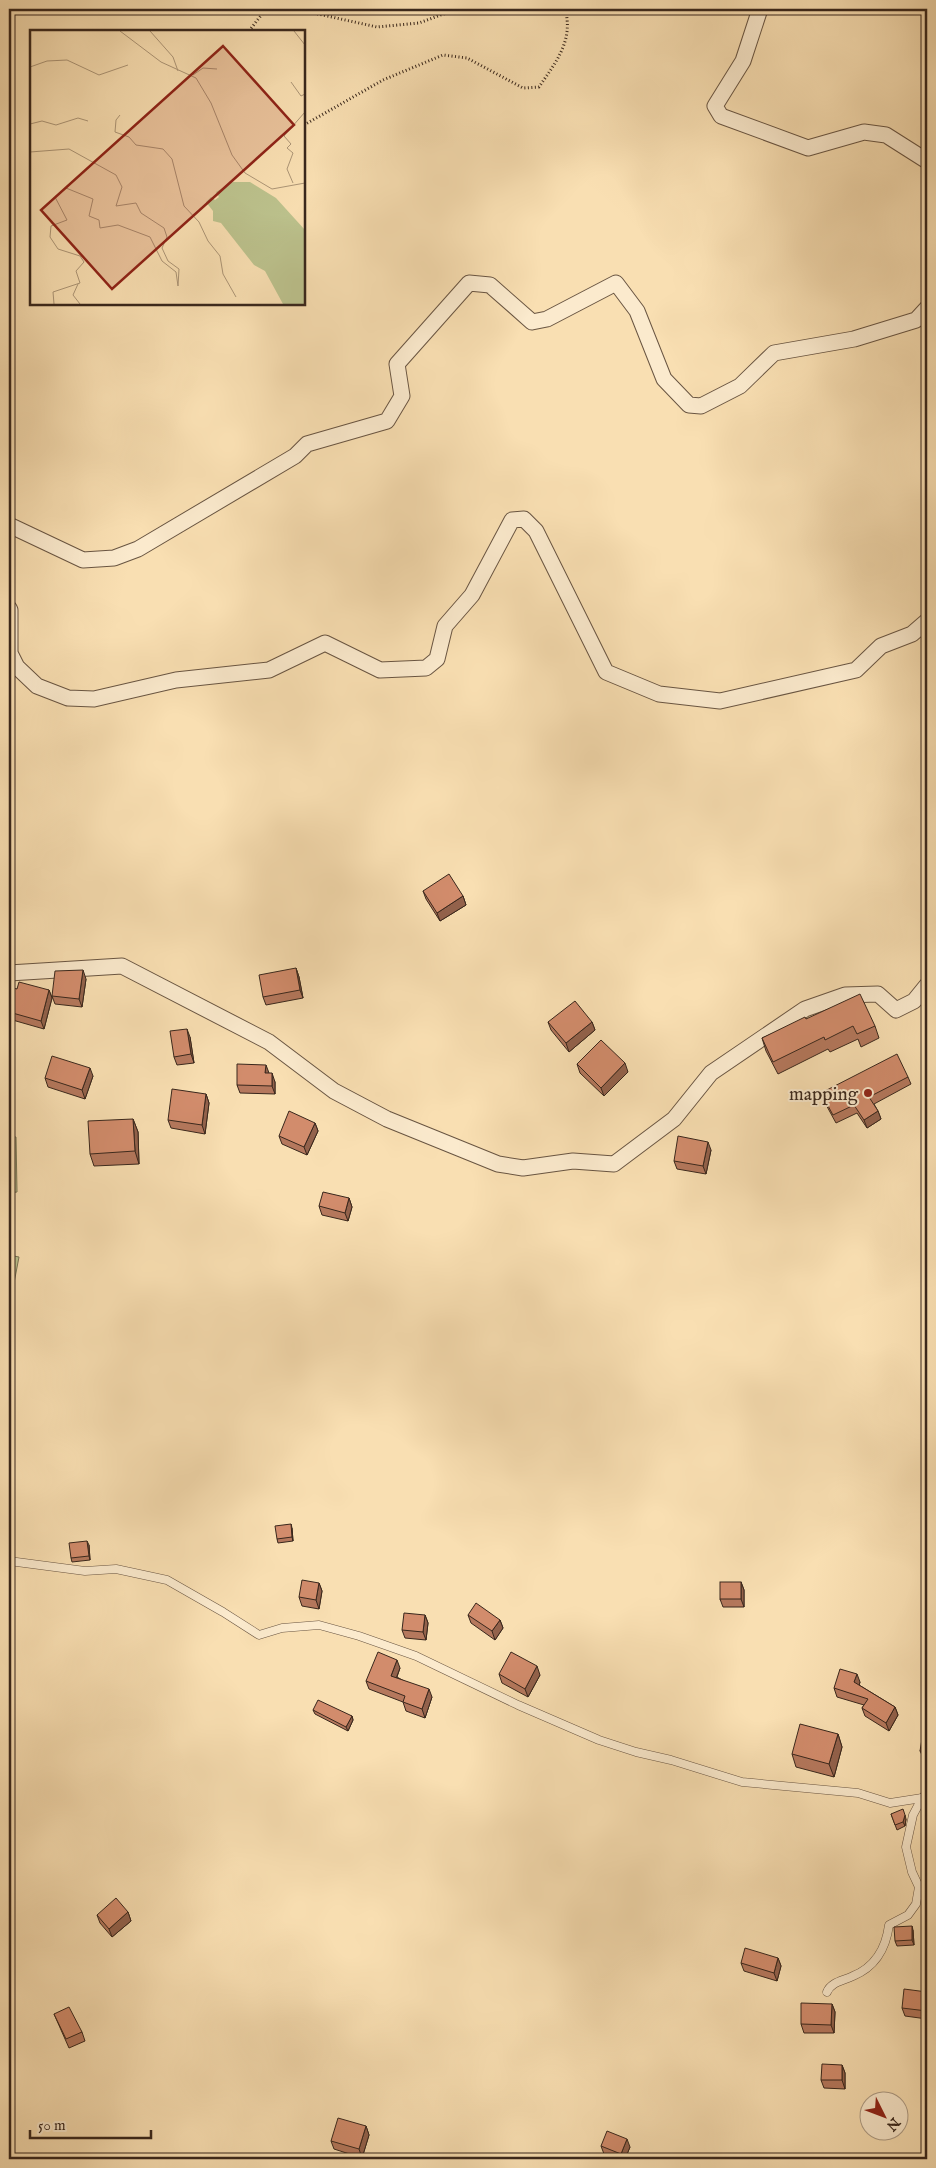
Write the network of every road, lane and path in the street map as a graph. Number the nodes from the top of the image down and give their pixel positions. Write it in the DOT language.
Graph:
graph roads {
  1 [pos="266,9"];
  2 [pos="312,9"];
  3 [pos="458,9"];
  4 [pos="564,9"];
  5 [pos="760,9"];
  6 [pos="249,30"];
  7 [pos="305,124"];
  8 [pos="927,161"];
  9 [pos="927,308"];
  10 [pos="9,525"];
  11 [pos="9,608"];
  12 [pos="927,621"];
  13 [pos="9,973"];
  14 [pos="927,985"];
  15 [pos="9,1561"];
  16 [pos="924,1796"];
  17 [pos="827,1992"];
  1 -- 6 [label="path"];
  2 -- 3 [label="path"];
  4 -- 7 [label="path"];
  5 -- 8 [label="street"];
  9 -- 10 [label="street"];
  11 -- 12 [label="street"];
  13 -- 14 [label="street"];
  15 -- 16 [label="lane"];
  16 -- 17 [label="lane"];
}
